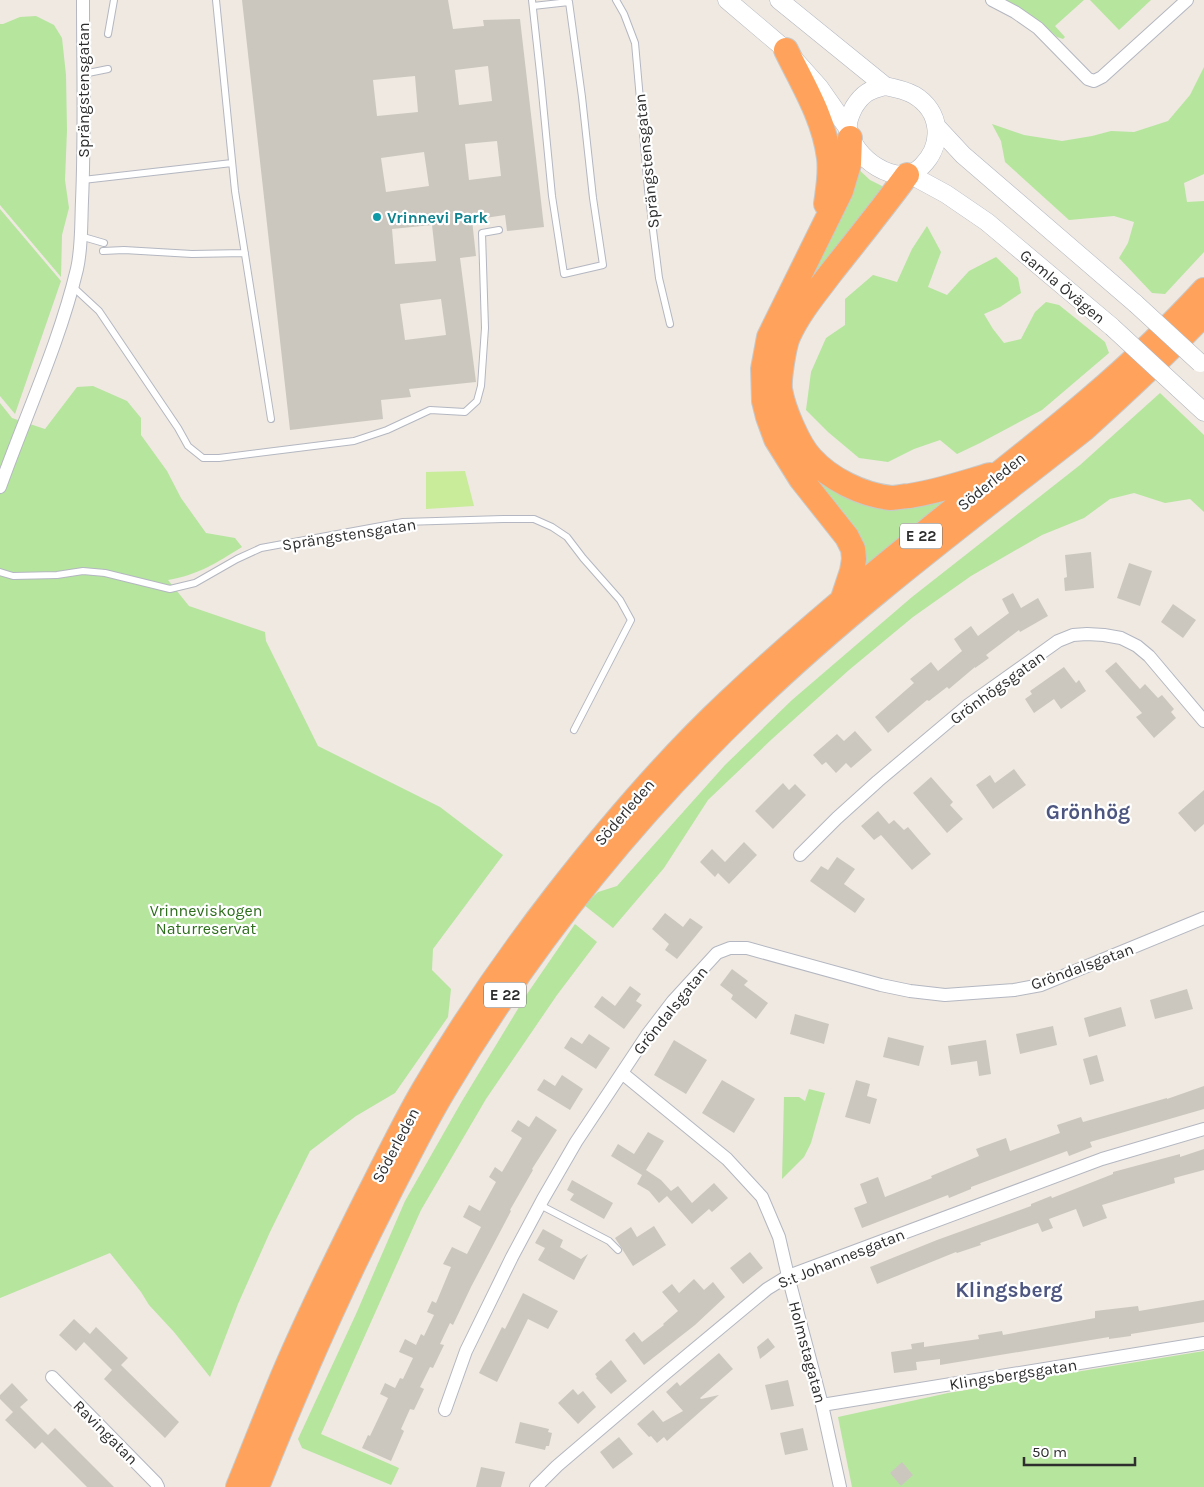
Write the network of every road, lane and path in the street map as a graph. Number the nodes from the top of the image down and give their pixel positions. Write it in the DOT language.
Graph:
graph roads {
  1 [pos="83,0"];
  2 [pos="114,0"];
  3 [pos="216,0"];
  4 [pos="616,0"];
  5 [pos="727,0"];
  6 [pos="779,0"];
  7 [pos="992,0"];
  8 [pos="1187,0"];
  9 [pos="532,3"];
  10 [pos="108,34"];
  11 [pos="786,50"];
  12 [pos="108,69"];
  13 [pos="83,74"];
  14 [pos="884,86"];
  15 [pos="937,127"];
  16 [pos="849,132"];
  17 [pos="232,163"];
  18 [pos="909,175"];
  19 [pos="83,180"];
  20 [pos="499,230"];
  21 [pos="822,230"];
  22 [pos="80,236"];
  23 [pos="104,243"];
  24 [pos="102,251"];
  25 [pos="244,253"];
  26 [pos="72,285"];
  27 [pos="1204,290"];
  28 [pos="1204,314"];
  29 [pos="670,324"];
  30 [pos="1194,330"];
  31 [pos="1202,365"];
  32 [pos="1204,412"];
  33 [pos="271,419"];
  34 [pos="1002,472"];
  35 [pos="0,487"];
  36 [pos="0,572"];
  37 [pos="842,601"];
  38 [pos="1204,721"];
  39 [pos="574,730"];
  40 [pos="800,855"];
  41 [pos="1204,918"];
  42 [pos="622,1073"];
  43 [pos="1204,1129"];
  44 [pos="540,1204"];
  45 [pos="618,1250"];
  46 [pos="788,1276"];
  47 [pos="1204,1343"];
  48 [pos="52,1377"];
  49 [pos="822,1405"];
  50 [pos="445,1410"];
  51 [pos="158,1487"];
  52 [pos="238,1487"];
  53 [pos="257,1487"];
  54 [pos="536,1487"];
  55 [pos="840,1487"];
  1 -- 13 [label="street, Sprängstensgatan"];
  2 -- 10 [label="lane"];
  3 -- 17 [label="lane"];
  4 -- 29 [label="lane, Sprängstensgatan"];
  5 -- 11 [label="main road"];
  6 -- 14 [label="main road"];
  7 -- 8 [label="street"];
  9 -- 9 [label="lane"];
  11 -- 16 [label="main road"];
  11 -- 21 [label="highway"];
  12 -- 13 [label="lane"];
  13 -- 19 [label="street, Sprängstensgatan"];
  14 -- 15 [label="main road"];
  14 -- 16 [label="main road"];
  15 -- 18 [label="main road"];
  15 -- 31 [label="main road, Gamla Övägen, bridge"];
  16 -- 18 [label="main road"];
  16 -- 21 [label="highway"];
  17 -- 19 [label="lane, Sprängstensgatan"];
  17 -- 25 [label="lane"];
  18 -- 32 [label="main road, Gamla Övägen, bridge"];
  18 -- 34 [label="highway"];
  19 -- 22 [label="street, Sprängstensgatan"];
  20 -- 26 [label="lane"];
  21 -- 37 [label="highway"];
  22 -- 23 [label="lane"];
  22 -- 26 [label="street, Sprängstensgatan"];
  24 -- 25 [label="lane"];
  25 -- 33 [label="lane"];
  26 -- 35 [label="street, Sprängstensgatan"];
  27 -- 34 [label="highway, Söderleden / E 22"];
  28 -- 30 [label="highway, Söderleden / E 22"];
  30 -- 53 [label="highway, Söderleden / E 22"];
  34 -- 37 [label="highway, Söderleden / E 22"];
  36 -- 39 [label="lane, Sprängstensgatan"];
  37 -- 52 [label="highway, Söderleden / E 22"];
  38 -- 40 [label="street, Grönhögsgatan"];
  41 -- 42 [label="street, Gröndalsgatan"];
  42 -- 44 [label="street, Gröndalsgatan"];
  42 -- 46 [label="street, Holmstagatan"];
  43 -- 46 [label="street, S:t Johannesgatan"];
  44 -- 45 [label="lane"];
  44 -- 50 [label="street, Gröndalsgatan"];
  46 -- 49 [label="street, Holmstagatan"];
  46 -- 54 [label="street, S:t Johannesgatan"];
  47 -- 49 [label="street, Klingsbergsgatan"];
  48 -- 51 [label="street, Ravingatan"];
  49 -- 55 [label="street, Holmstagatan"];
}
